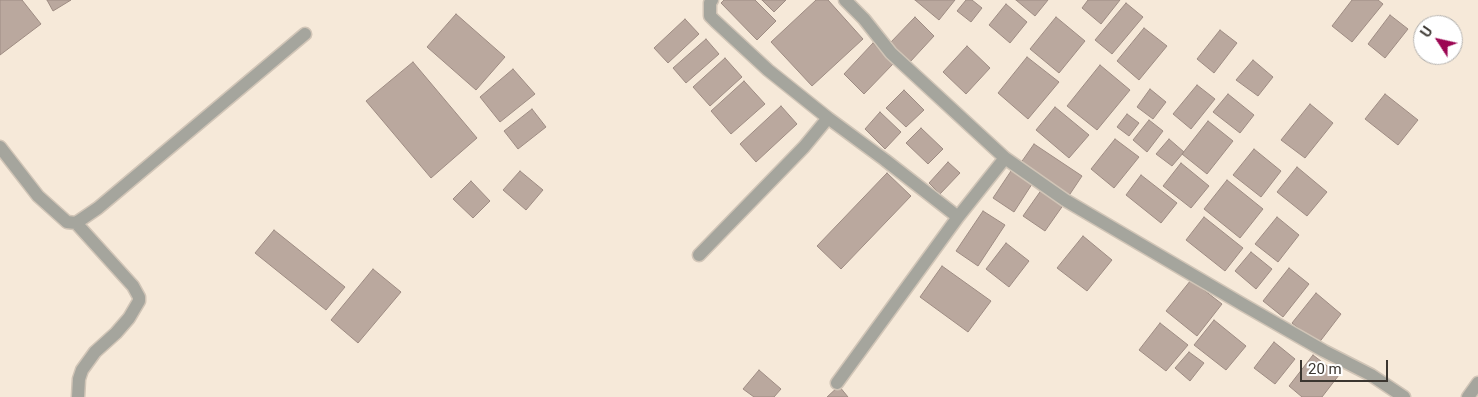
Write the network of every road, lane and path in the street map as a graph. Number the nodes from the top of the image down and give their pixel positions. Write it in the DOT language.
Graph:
graph roads {
  1 [pos="712,0"];
  2 [pos="845,0"];
  3 [pos="305,34"];
  4 [pos="828,118"];
  5 [pos="0,147"];
  6 [pos="1005,158"];
  7 [pos="958,217"];
  8 [pos="76,223"];
  9 [pos="699,255"];
  10 [pos="837,383"];
  11 [pos="1478,383"];
  12 [pos="78,397"];
  13 [pos="1404,397"];
  14 [pos="1468,397"];
  1 -- 4 [label="street"];
  2 -- 6 [label="street"];
  3 -- 8 [label="street"];
  4 -- 7 [label="street"];
  4 -- 9 [label="street"];
  5 -- 8 [label="street"];
  6 -- 7 [label="street"];
  6 -- 13 [label="street"];
  7 -- 10 [label="street"];
  8 -- 12 [label="street"];
  11 -- 14 [label="street"];
}
